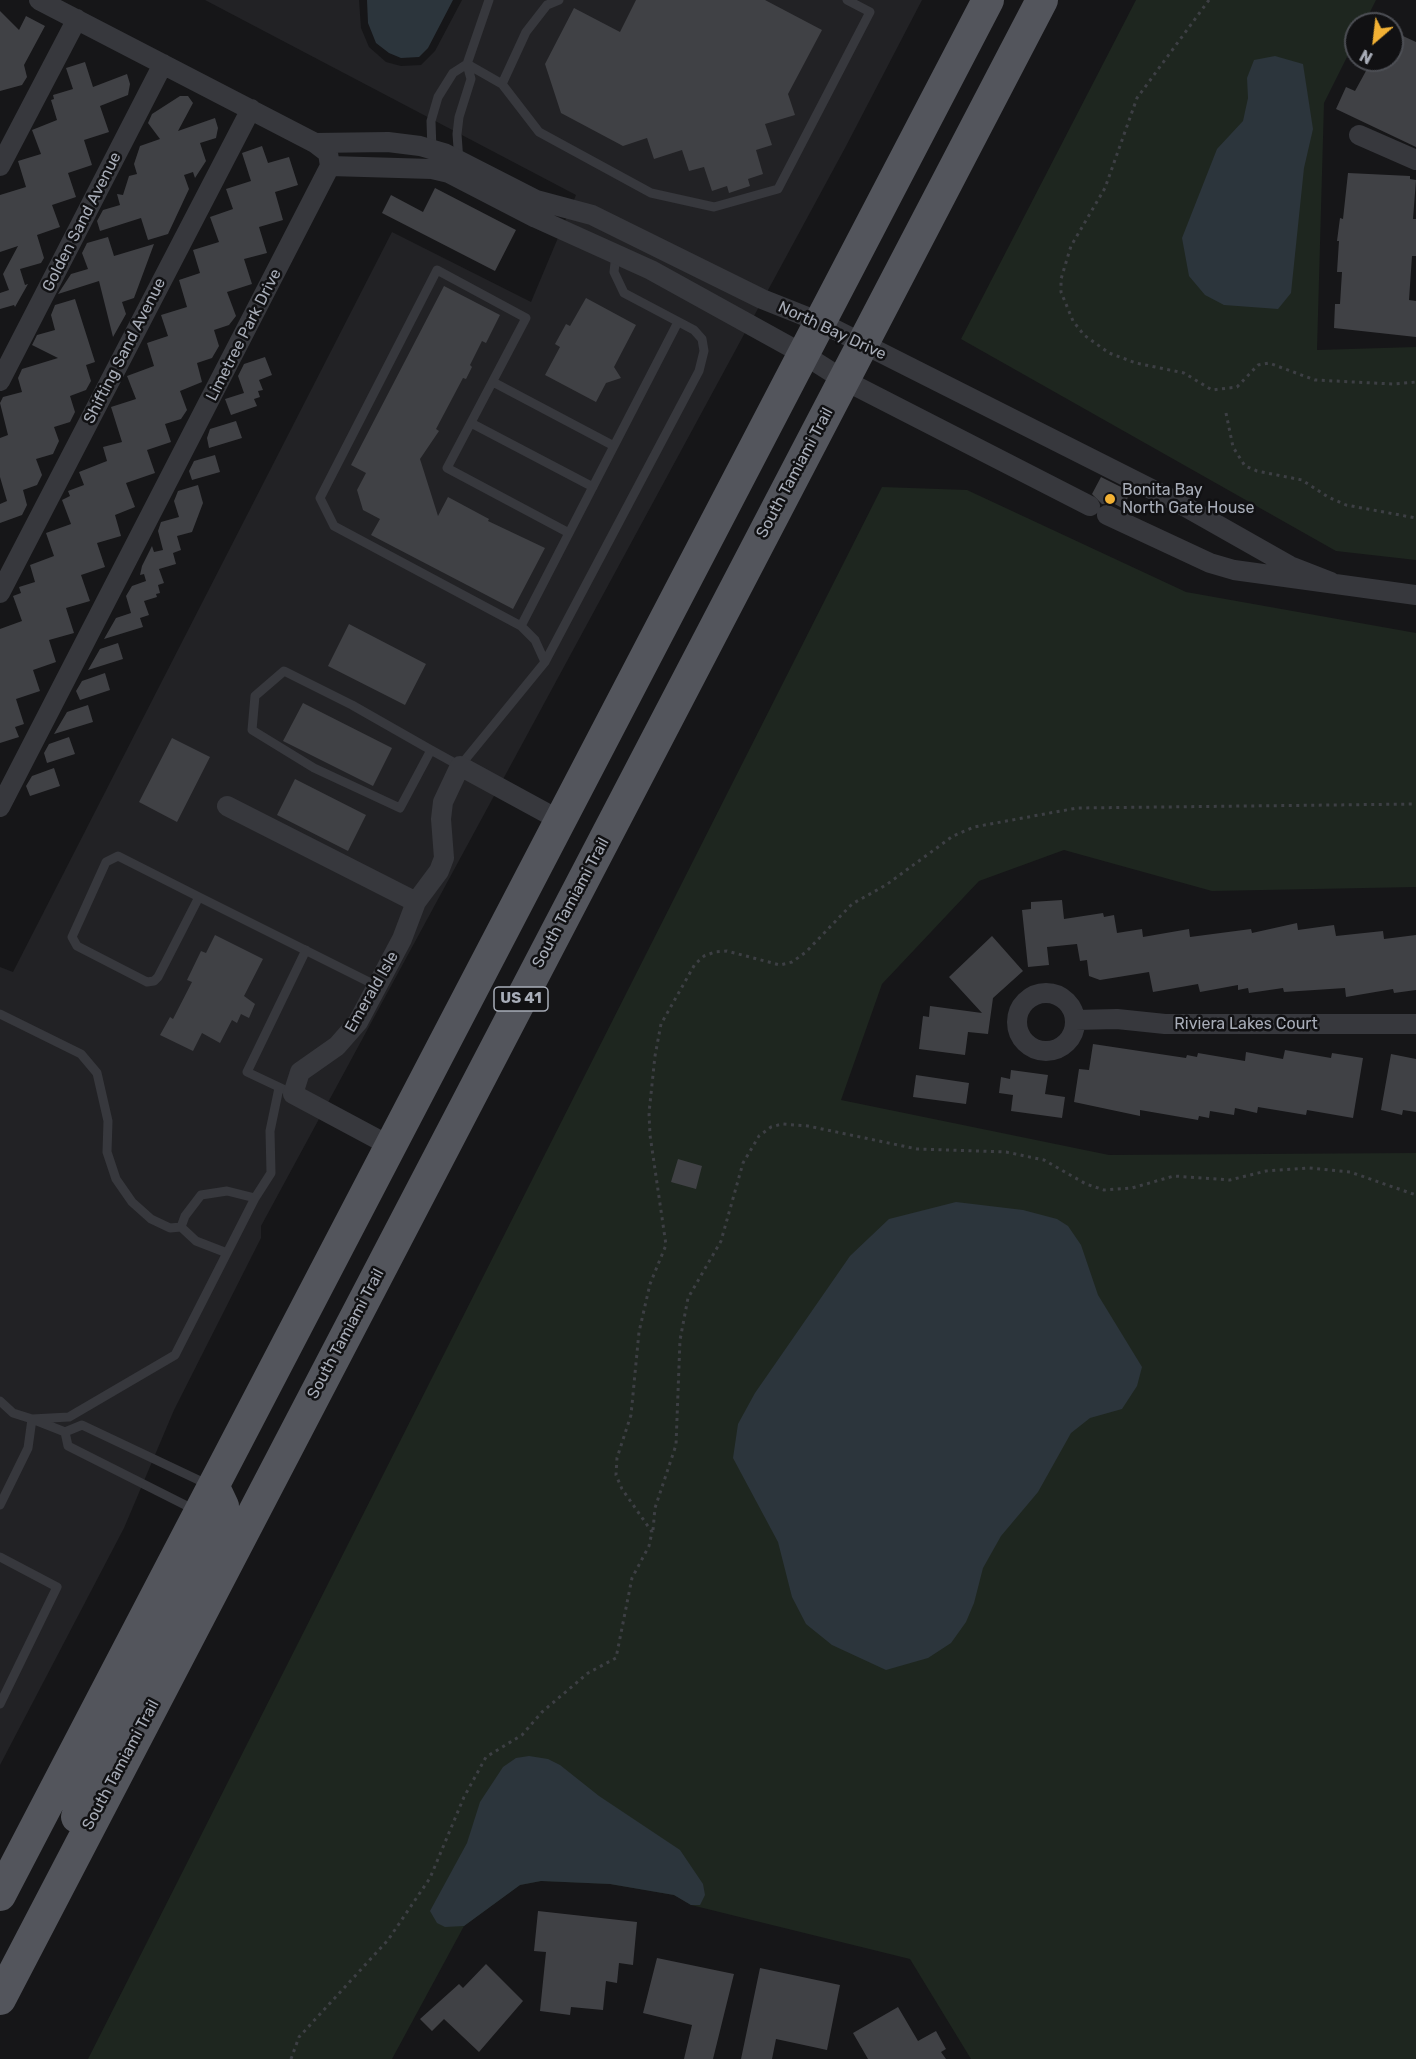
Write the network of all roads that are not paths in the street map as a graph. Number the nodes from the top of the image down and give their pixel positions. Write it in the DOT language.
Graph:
graph roads {
  1 [pos="39,0"];
  2 [pos="489,0"];
  3 [pos="559,0"];
  4 [pos="847,0"];
  5 [pos="988,0"];
  6 [pos="1042,0"];
  7 [pos="77,19"];
  8 [pos="163,64"];
  9 [pos="467,64"];
  10 [pos="502,84"];
  11 [pos="251,109"];
  12 [pos="1359,135"];
  13 [pos="395,142"];
  14 [pos="315,143"];
  15 [pos="432,159"];
  16 [pos="1416,160"];
  17 [pos="0,166"];
  18 [pos="330,166"];
  19 [pos="393,168"];
  20 [pos="459,170"];
  21 [pos="616,254"];
  22 [pos="678,322"];
  23 [pos="820,322"];
  24 [pos="862,344"];
  25 [pos="803,354"];
  26 [pos="844,380"];
  27 [pos="0,381"];
  28 [pos="493,382"];
  29 [pos="471,423"];
  30 [pos="614,446"];
  31 [pos="593,487"];
  32 [pos="569,533"];
  33 [pos="1332,582"];
  34 [pos="0,593"];
  35 [pos="1416,594"];
  36 [pos="521,626"];
  37 [pos="545,662"];
  38 [pos="431,750"];
  39 [pos="460,766"];
  40 [pos="227,806"];
  41 [pos="0,807"];
  42 [pos="561,821"];
  43 [pos="199,897"];
  44 [pos="416,902"];
  45 [pos="306,950"];
  46 [pos="377,986"];
  47 [pos="0,1014"];
  48 [pos="1075,1020"];
  49 [pos="1416,1024"];
  50 [pos="286,1091"];
  51 [pos="392,1147"];
  52 [pos="255,1198"];
  53 [pos="181,1227"];
  54 [pos="227,1253"];
  55 [pos="0,1401"];
  56 [pos="32,1419"];
  57 [pos="65,1432"];
  58 [pos="208,1500"];
  59 [pos="0,1505"];
  60 [pos="0,1557"];
  61 [pos="0,1704"];
  62 [pos="0,1895"];
  63 [pos="42,1917"];
  64 [pos="0,1999"];
  1 -- 7 [label="street"];
  2 -- 9 [label="lane"];
  3 -- 10 [label="lane"];
  4 -- 10 [label="lane"];
  5 -- 23 [label="main road, US 41"];
  6 -- 24 [label="main road, South Tamiami Trail / US 41"];
  7 -- 8 [label="street"];
  7 -- 17 [label="street"];
  8 -- 11 [label="street"];
  8 -- 27 [label="street, Golden Sand Avenue"];
  9 -- 10 [label="lane"];
  9 -- 15 [label="lane"];
  9 -- 20 [label="lane"];
  11 -- 14 [label="street"];
  11 -- 34 [label="street, Shifting Sand Avenue"];
  12 -- 16 [label="street"];
  13 -- 14 [label="street, North Bay Drive"];
  13 -- 15 [label="street, North Bay Drive"];
  13 -- 19 [label="street"];
  14 -- 18 [label="street"];
  15 -- 19 [label="street, North Bay Drive"];
  15 -- 20 [label="street, North Bay Drive"];
  18 -- 19 [label="street, North Bay Drive"];
  18 -- 41 [label="street, Limetree Park Drive"];
  20 -- 21 [label="street, North Bay Drive"];
  20 -- 23 [label="street, North Bay Drive"];
  21 -- 22 [label="lane"];
  21 -- 25 [label="street, North Bay Drive"];
  22 -- 30 [label="lane"];
  22 -- 37 [label="lane"];
  23 -- 24 [label="street, North Bay Drive"];
  23 -- 25 [label="main road, US 41"];
  24 -- 26 [label="main road, South Tamiami Trail / US 41"];
  24 -- 33 [label="street, North Bay Drive"];
  25 -- 26 [label="street, North Bay Drive"];
  25 -- 42 [label="main road, US 41"];
  26 -- 33 [label="street, North Bay Drive"];
  26 -- 63 [label="main road, South Tamiami Trail / US 41"];
  28 -- 29 [label="lane"];
  28 -- 30 [label="lane"];
  28 -- 36 [label="lane"];
  29 -- 31 [label="lane"];
  29 -- 32 [label="lane"];
  30 -- 31 [label="lane"];
  31 -- 32 [label="lane"];
  32 -- 36 [label="lane"];
  33 -- 35 [label="street, North Bay Drive"];
  36 -- 37 [label="lane"];
  37 -- 39 [label="lane"];
  38 -- 38 [label="lane"];
  38 -- 39 [label="lane"];
  39 -- 42 [label="street"];
  39 -- 44 [label="street, Emerald Isle"];
  40 -- 44 [label="street"];
  42 -- 51 [label="main road, US 41"];
  43 -- 43 [label="lane"];
  43 -- 45 [label="lane"];
  44 -- 46 [label="street, Emerald Isle"];
  45 -- 46 [label="lane"];
  45 -- 50 [label="lane"];
  46 -- 50 [label="street, Emerald Isle"];
  47 -- 53 [label="lane"];
  48 -- 49 [label="street, Riviera Lakes Court"];
  50 -- 51 [label="street"];
  50 -- 52 [label="lane"];
  51 -- 58 [label="main road, US 41"];
  52 -- 53 [label="lane"];
  52 -- 54 [label="lane"];
  53 -- 54 [label="lane"];
  54 -- 56 [label="lane"];
  55 -- 56 [label="lane"];
  56 -- 57 [label="lane"];
  56 -- 59 [label="lane"];
  57 -- 58 [label="lane"];
  57 -- 58 [label="lane"];
  58 -- 62 [label="main road, US 41"];
  58 -- 63 [label="main road"];
  60 -- 61 [label="lane"];
  63 -- 64 [label="main road, South Tamiami Trail / US 41"];
}
